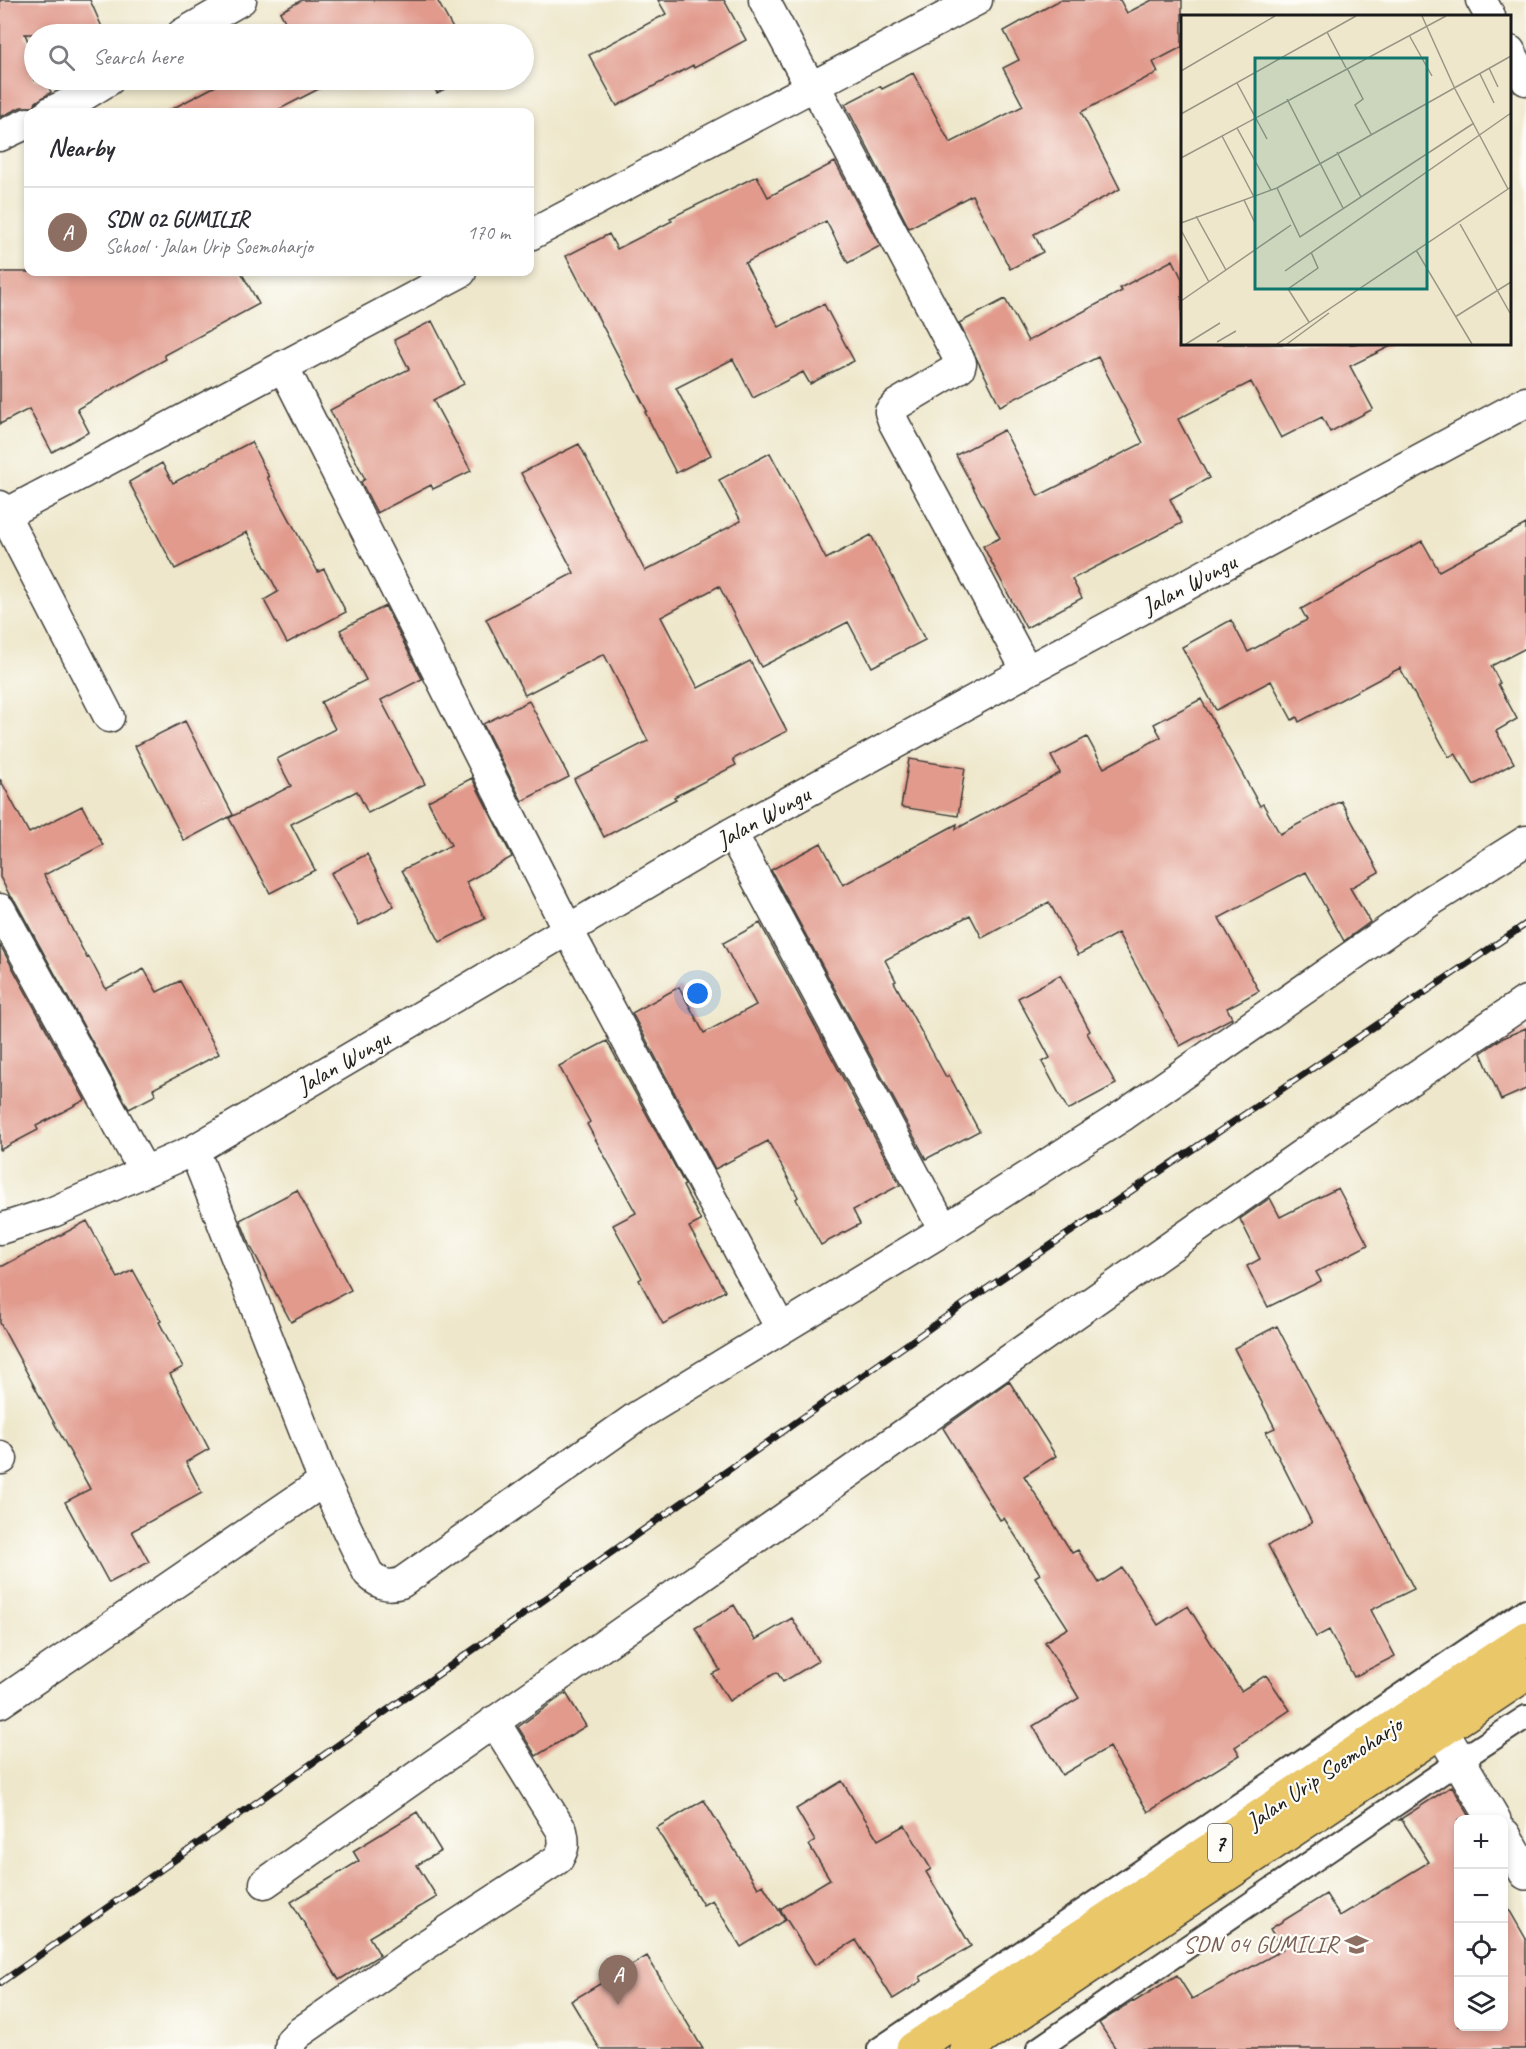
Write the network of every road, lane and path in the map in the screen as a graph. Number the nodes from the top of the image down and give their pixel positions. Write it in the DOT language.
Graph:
graph roads {
  1 [pos="241,0"];
  2 [pos="764,0"];
  3 [pos="977,0"];
  4 [pos="1481,0"];
  5 [pos="1489,15"];
  6 [pos="199,24"];
  7 [pos="1511,54"];
  8 [pos="1526,80"];
  9 [pos="812,85"];
  10 [pos="93,90"];
  11 [pos="59,108"];
  12 [pos="24,125"];
  13 [pos="0,136"];
  14 [pos="534,233"];
  15 [pos="453,276"];
  16 [pos="283,366"];
  17 [pos="1526,402"];
  18 [pos="1,513"];
  19 [pos="1028,671"];
  20 [pos="109,717"];
  21 [pos="732,833"];
  22 [pos="1526,841"];
  23 [pos="0,909"];
  24 [pos="568,930"];
  25 [pos="1526,1001"];
  26 [pos="194,1150"];
  27 [pos="144,1171"];
  28 [pos="0,1229"];
  29 [pos="944,1230"];
  30 [pos="782,1329"];
  31 [pos="324,1481"];
  32 [pos="1526,1610"];
  33 [pos="1526,1638"];
  34 [pos="1526,1674"];
  35 [pos="0,1703"];
  36 [pos="1526,1717"];
  37 [pos="1433,1718"];
  38 [pos="494,1721"];
  39 [pos="1459,1761"];
  40 [pos="1491,1815"];
  41 [pos="1508,1843"];
  42 [pos="1526,1873"];
  43 [pos="265,1883"];
  44 [pos="290,2049"];
  45 [pos="879,2049"];
  46 [pos="913,2049"];
  47 [pos="966,2049"];
  48 [pos="1038,2049"];
  1 -- 6 [label="street"];
  2 -- 9 [label="street"];
  3 -- 9 [label="street"];
  4 -- 5 [label="street"];
  7 -- 8 [label="street"];
  9 -- 14 [label="street"];
  9 -- 19 [label="street"];
  10 -- 11 [label="street"];
  12 -- 13 [label="street"];
  15 -- 16 [label="street"];
  16 -- 18 [label="street"];
  16 -- 24 [label="street"];
  17 -- 19 [label="street, Jalan Wungu"];
  18 -- 20 [label="street"];
  19 -- 21 [label="street, Jalan Wungu"];
  21 -- 24 [label="street, Jalan Wungu"];
  21 -- 29 [label="street"];
  22 -- 29 [label="street"];
  23 -- 27 [label="street"];
  24 -- 26 [label="street, Jalan Wungu"];
  24 -- 30 [label="street"];
  25 -- 38 [label="street"];
  26 -- 27 [label="street, Jalan Wungu"];
  26 -- 31 [label="street"];
  27 -- 28 [label="street, Jalan Wungu"];
  29 -- 30 [label="street"];
  30 -- 31 [label="street"];
  31 -- 35 [label="street"];
  32 -- 45 [label="street"];
  33 -- 37 [label="highway, Jalan Urip Soemoharjo / 7"];
  34 -- 37 [label="highway, Jalan Urip Soemoharjo / 7"];
  36 -- 39 [label="street"];
  37 -- 39 [label="street"];
  37 -- 46 [label="highway, Jalan Urip Soemoharjo / 7"];
  37 -- 47 [label="highway, Jalan Urip Soemoharjo / 7"];
  38 -- 43 [label="street"];
  38 -- 44 [label="street"];
  39 -- 40 [label="street"];
  39 -- 48 [label="street"];
  41 -- 42 [label="street"];
}
